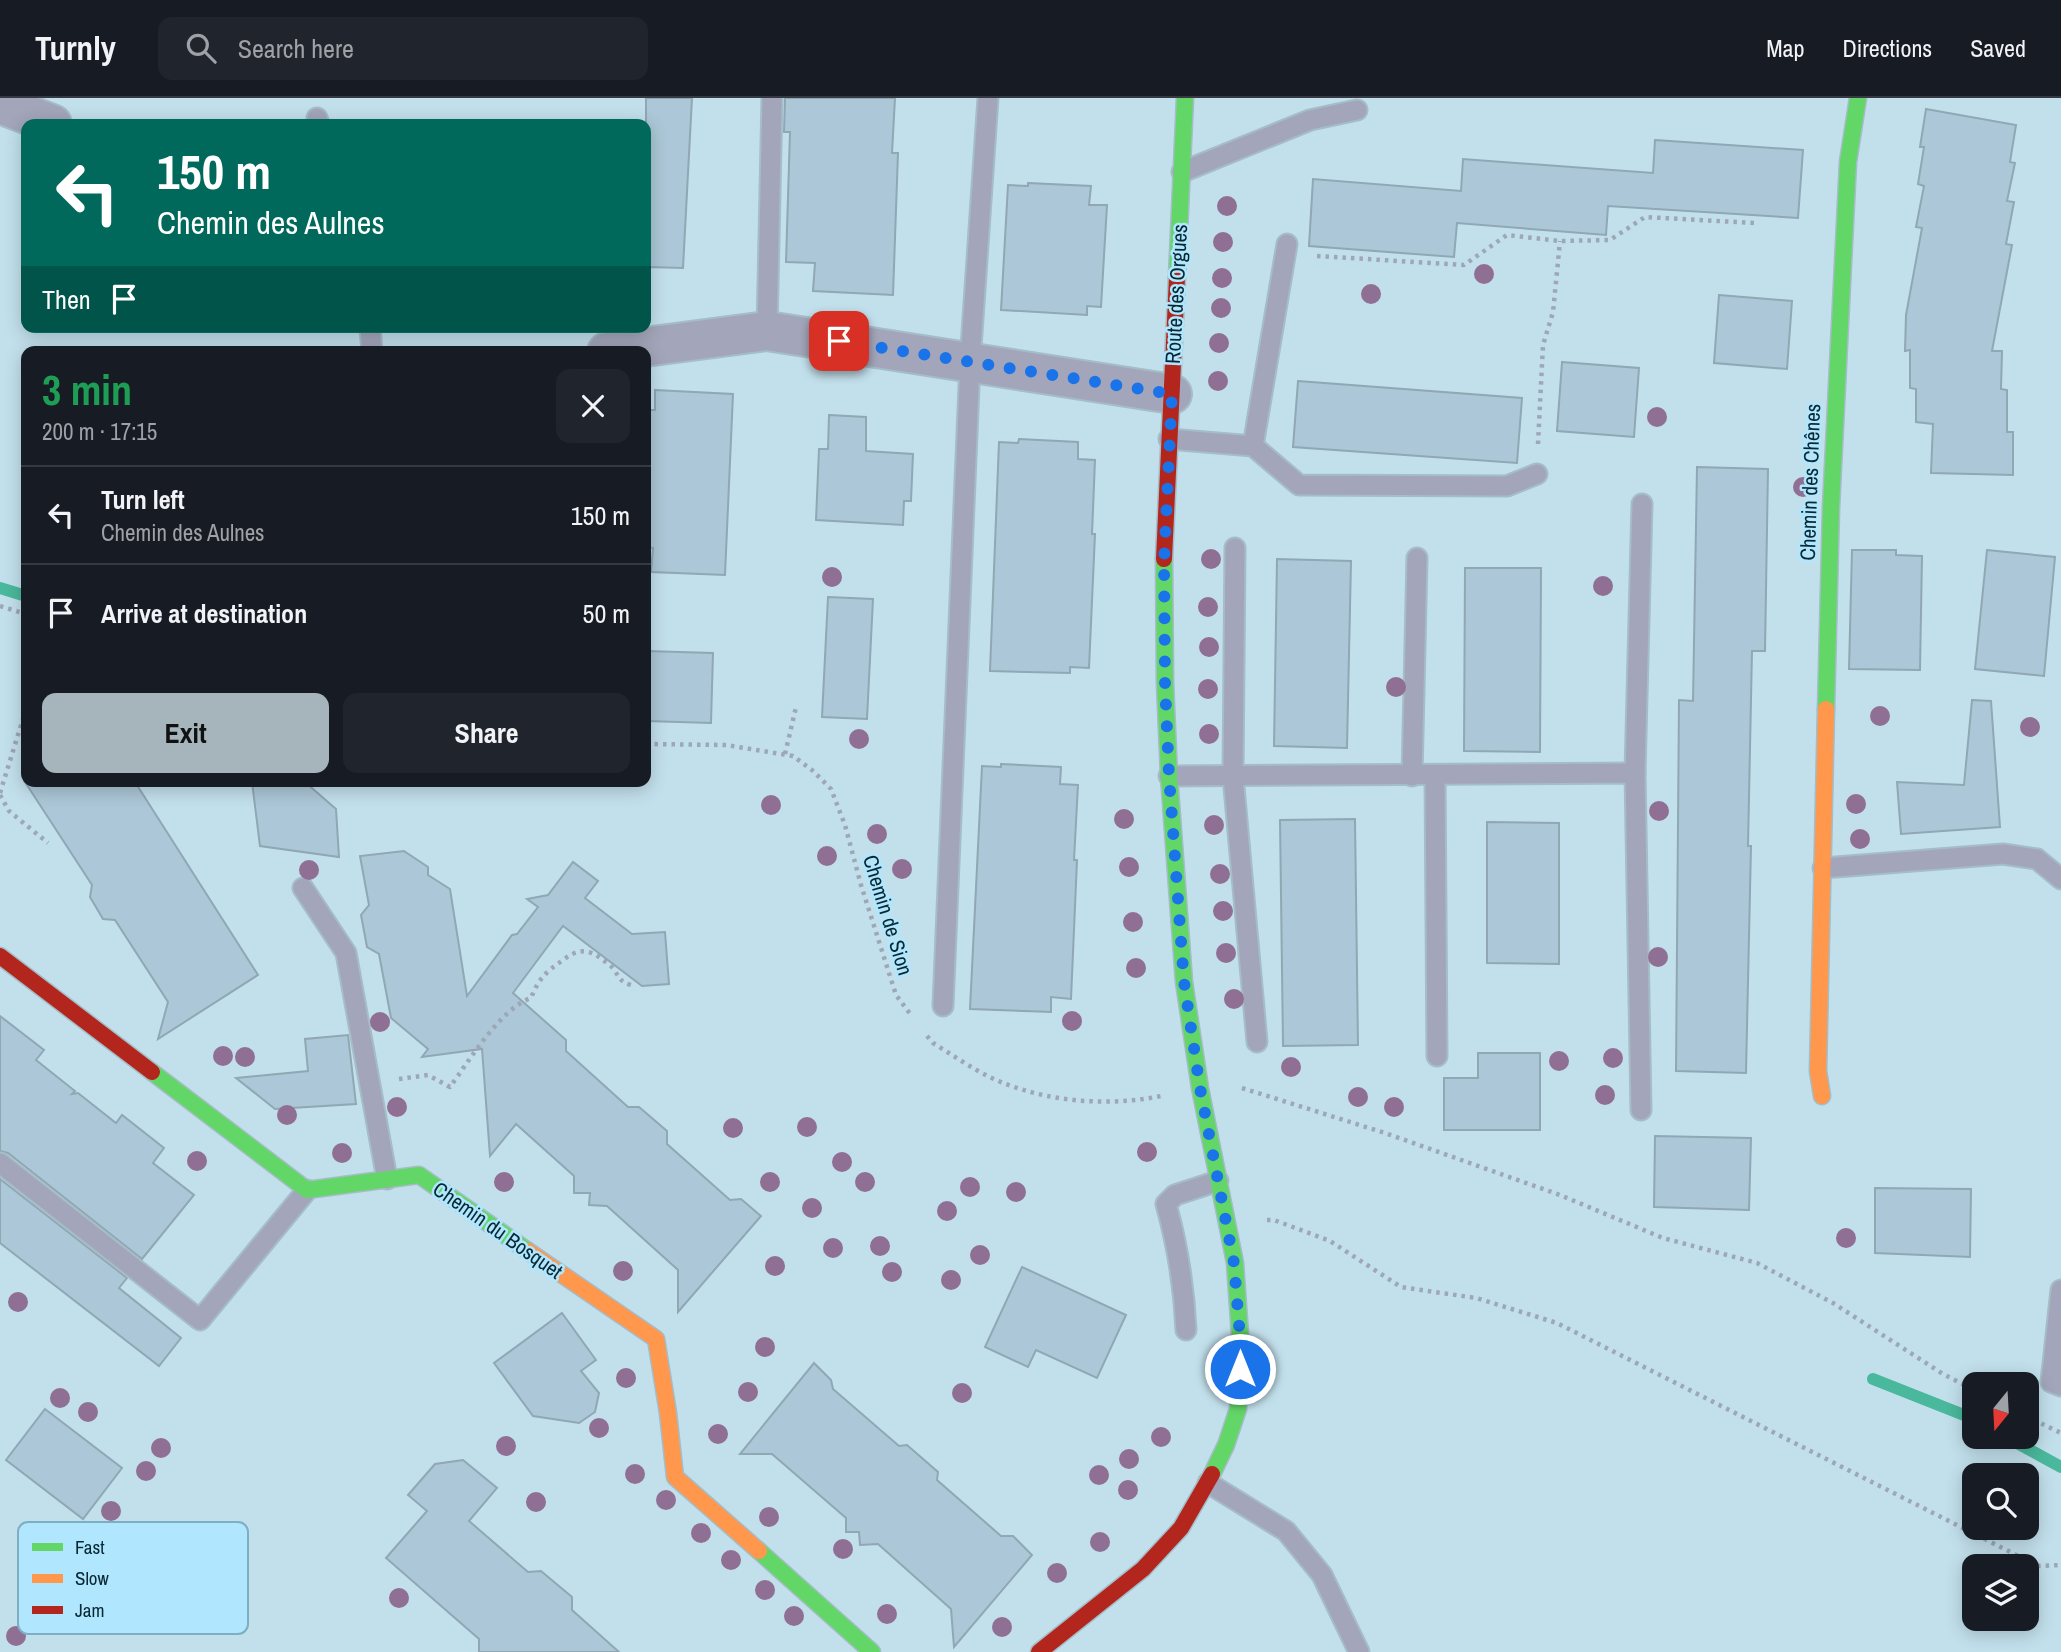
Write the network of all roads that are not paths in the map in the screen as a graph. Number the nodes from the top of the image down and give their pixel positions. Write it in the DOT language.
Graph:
graph roads {
  1 [pos="772,98"];
  2 [pos="988,98"];
  3 [pos="1185,98"];
  4 [pos="1858,98"];
  5 [pos="0,104"];
  6 [pos="1357,110"];
  7 [pos="39,119"];
  8 [pos="1182,172"];
  9 [pos="1286,249"];
  10 [pos="767,331"];
  11 [pos="651,346"];
  12 [pos="970,362"];
  13 [pos="1172,394"];
  14 [pos="1170,439"];
  15 [pos="1253,446"];
  16 [pos="1537,474"];
  17 [pos="1642,504"];
  18 [pos="1235,548"];
  19 [pos="1417,558"];
  20 [pos="1635,773"];
  21 [pos="1435,775"];
  22 [pos="1169,776"];
  23 [pos="1233,776"];
  24 [pos="1412,776"];
  25 [pos="1823,869"];
  26 [pos="2061,879"];
  27 [pos="303,888"];
  28 [pos="0,956"];
  29 [pos="943,1006"];
  30 [pos="1258,1042"];
  31 [pos="1437,1056"];
  32 [pos="1822,1096"];
  33 [pos="1641,1110"];
  34 [pos="0,1163"];
  35 [pos="387,1180"];
  36 [pos="1218,1181"];
  37 [pos="307,1190"];
  38 [pos="2061,1290"];
  39 [pos="1186,1330"];
  40 [pos="2061,1386"];
  41 [pos="1208,1483"];
  42 [pos="872,1652"];
  43 [pos="1039,1652"];
  44 [pos="1359,1652"];
  1 -- 10 [label="lane"];
  2 -- 12 [label="lane"];
  3 -- 8 [label="street, Route des Orgues"];
  4 -- 25 [label="street, Chemin des Chênes"];
  5 -- 7 [label="street"];
  6 -- 8 [label="lane"];
  8 -- 13 [label="street, Route des Orgues"];
  9 -- 15 [label="lane"];
  10 -- 11 [label="street"];
  10 -- 12 [label="street"];
  12 -- 13 [label="street"];
  12 -- 29 [label="lane"];
  13 -- 14 [label="street, Route des Orgues"];
  14 -- 15 [label="lane"];
  14 -- 22 [label="street, Route des Orgues"];
  15 -- 16 [label="lane"];
  17 -- 20 [label="lane"];
  18 -- 23 [label="lane"];
  19 -- 24 [label="lane"];
  20 -- 21 [label="lane"];
  20 -- 33 [label="lane"];
  21 -- 24 [label="lane"];
  21 -- 31 [label="lane"];
  22 -- 23 [label="lane"];
  22 -- 36 [label="street, Route des Orgues"];
  23 -- 24 [label="lane"];
  23 -- 30 [label="lane"];
  25 -- 26 [label="lane"];
  25 -- 32 [label="street, Chemin des Chênes"];
  27 -- 35 [label="lane"];
  28 -- 37 [label="street"];
  34 -- 37 [label="lane"];
  35 -- 37 [label="street, Chemin du Bosquet"];
  35 -- 42 [label="street, Chemin du Bosquet"];
  36 -- 39 [label="lane"];
  36 -- 41 [label="street, Route des Orgues"];
  38 -- 40 [label="lane"];
  41 -- 43 [label="street, Route des Orgues"];
  41 -- 44 [label="lane"];
}
